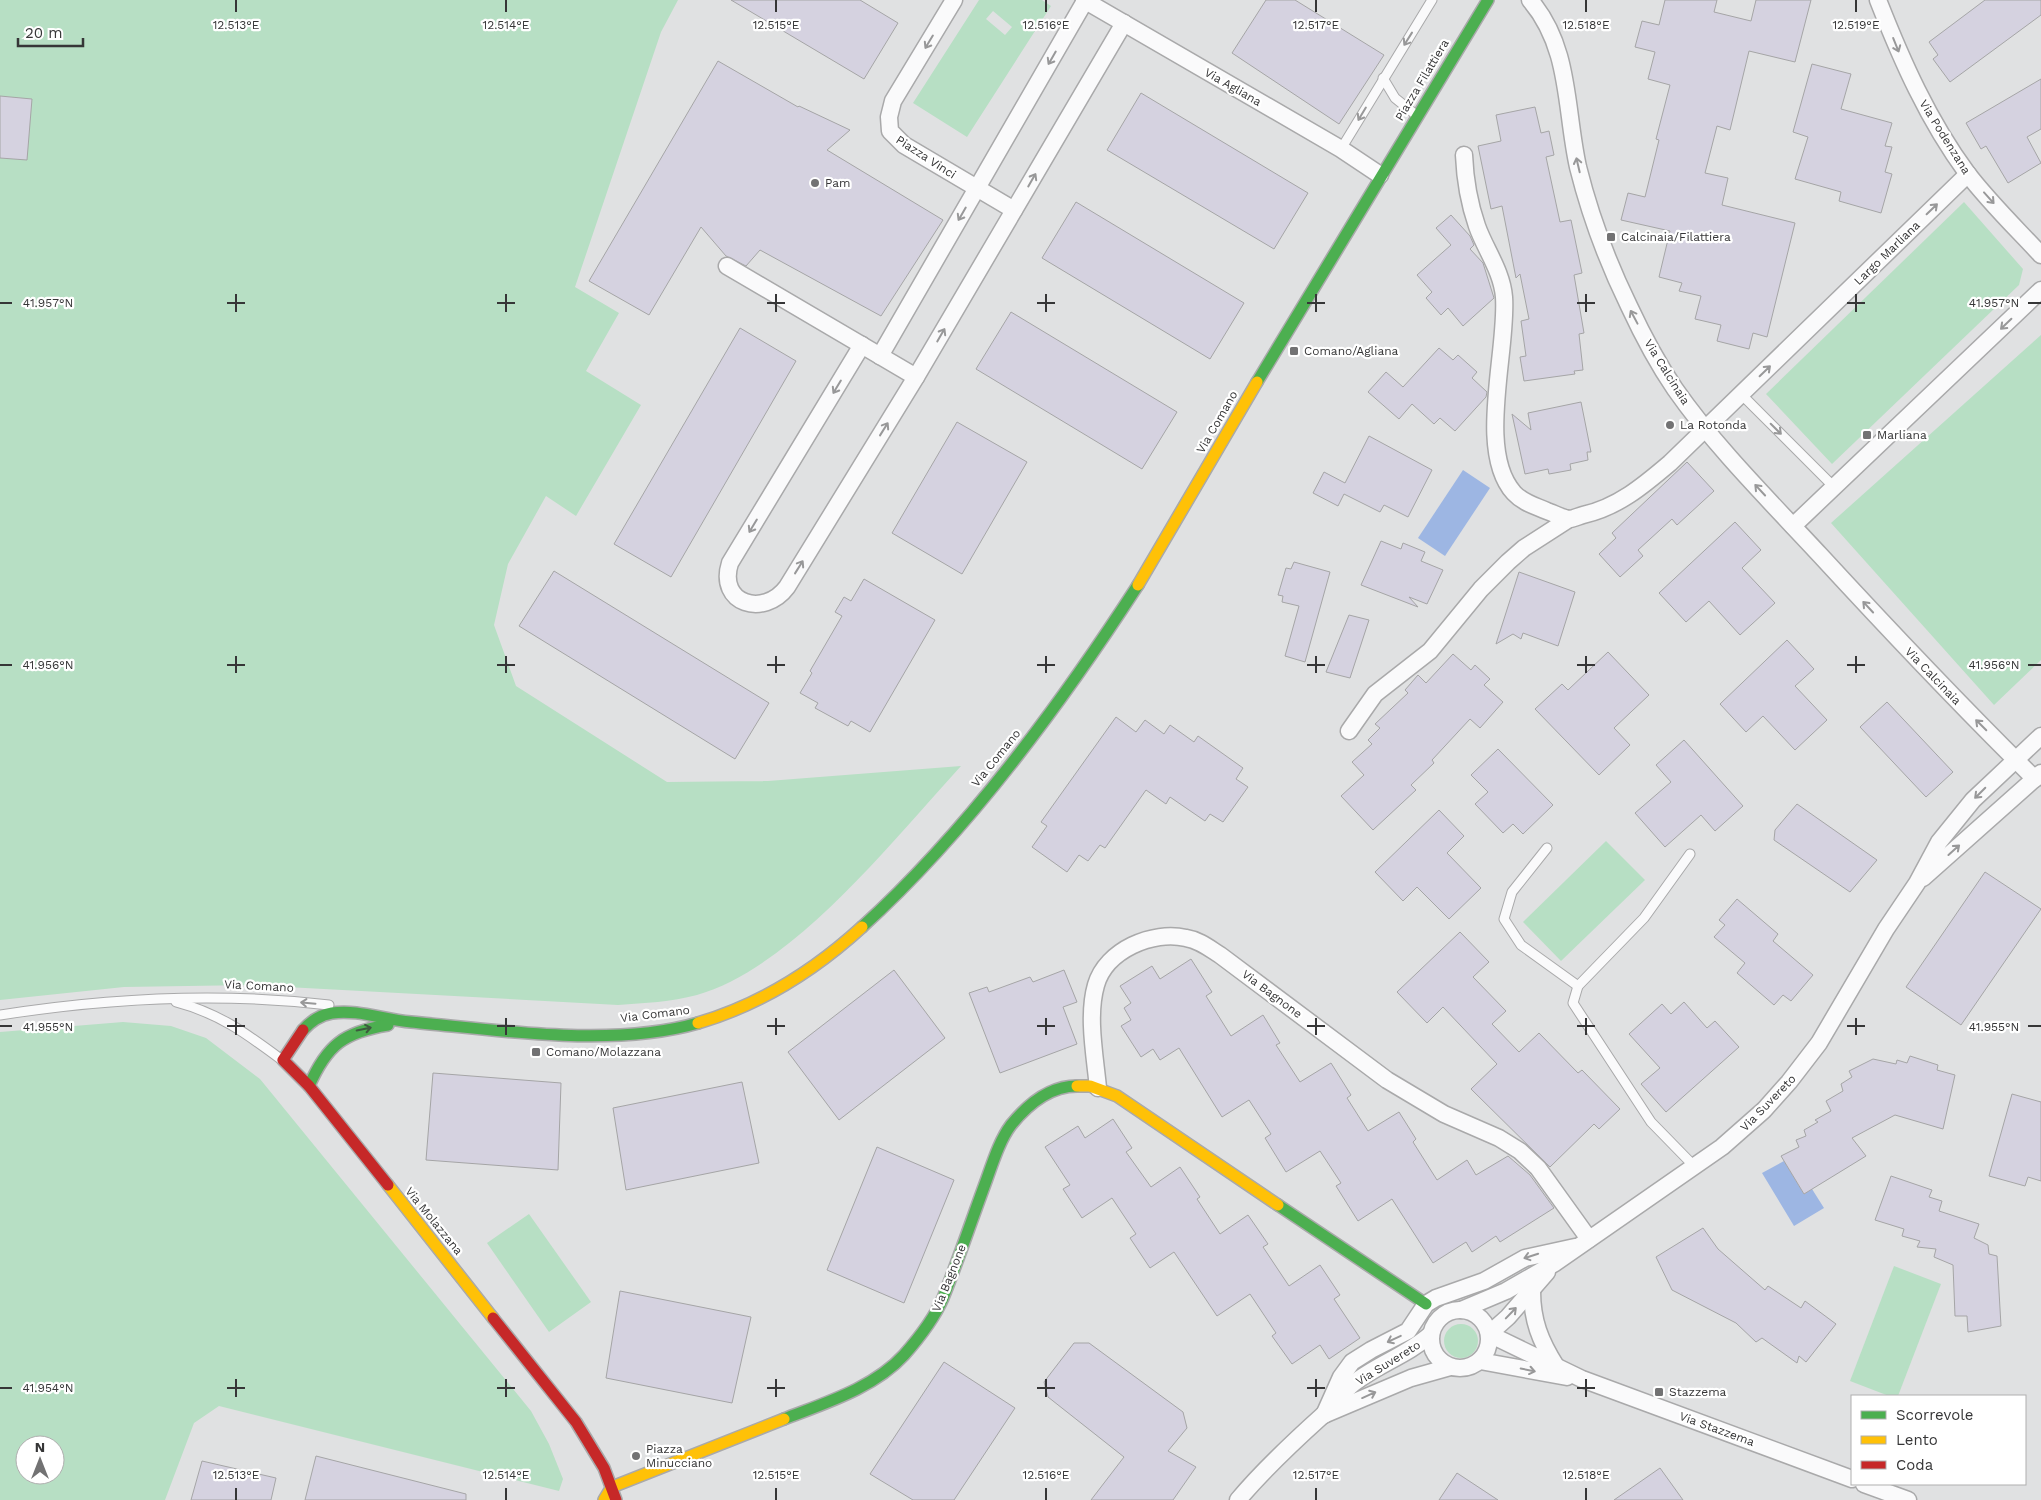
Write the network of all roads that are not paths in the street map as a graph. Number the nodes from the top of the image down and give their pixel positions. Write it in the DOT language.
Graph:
graph roads {
  1 [pos="954,0"];
  2 [pos="1085,0"];
  3 [pos="1432,0"];
  4 [pos="1488,0"];
  5 [pos="1530,0"];
  6 [pos="1878,0"];
  7 [pos="1124,23"];
  8 [pos="1384,78"];
  9 [pos="1416,116"];
  10 [pos="1340,149"];
  11 [pos="1464,155"];
  12 [pos="1968,174"];
  13 [pos="1380,175"];
  14 [pos="977,189"];
  15 [pos="1014,210"];
  16 [pos="2041,256"];
  17 [pos="728,266"];
  18 [pos="2041,290"];
  19 [pos="862,345"];
  20 [pos="880,356"];
  21 [pos="916,377"];
  22 [pos="1741,394"];
  23 [pos="1705,430"];
  24 [pos="1833,486"];
  25 [pos="1569,519"];
  26 [pos="1793,526"];
  27 [pos="1349,731"];
  28 [pos="2041,736"];
  29 [pos="2015,759"];
  30 [pos="2038,776"];
  31 [pos="1547,848"];
  32 [pos="1690,854"];
  33 [pos="1918,883"];
  34 [pos="1578,986"];
  35 [pos="166,1000"];
  36 [pos="0,1015"];
  37 [pos="407,1023"];
  38 [pos="243,1031"];
  39 [pos="283,1060"];
  40 [pos="309,1086"];
  41 [pos="1098,1088"];
  42 [pos="1694,1166"];
  43 [pos="1584,1243"];
  44 [pos="1555,1263"];
  45 [pos="1532,1291"];
  46 [pos="1426,1304"];
  47 [pos="1462,1310"];
  48 [pos="1431,1334"];
  49 [pos="1489,1334"];
  50 [pos="1480,1361"];
  51 [pos="1556,1366"];
  52 [pos="1450,1367"];
  53 [pos="1582,1379"];
  54 [pos="1324,1415"];
  55 [pos="1851,1479"];
  56 [pos="1867,1485"];
  57 [pos="612,1487"];
  58 [pos="604,1500"];
  59 [pos="616,1500"];
  60 [pos="1238,1500"];
  61 [pos="1908,1500"];
  1 -- 14 [label="street, Piazza Vinci, one-way"];
  2 -- 7 [label="street, Via Agliana"];
  2 -- 14 [label="street, one-way"];
  3 -- 8 [label="lane, one-way"];
  4 -- 9 [label="street, Piazza Filattiera"];
  23 -- 5 [label="street, Via Calcinaia, one-way"];
  6 -- 12 [label="street, Via Podenzana, one-way"];
  7 -- 10 [label="street, Via Agliana"];
  15 -- 7 [label="street, one-way"];
  8 -- 9 [label="lane"];
  8 -- 10 [label="lane, one-way"];
  9 -- 13 [label="street, Piazza Filattiera"];
  10 -- 13 [label="street, Via Agliana"];
  11 -- 25 [label="street"];
  12 -- 16 [label="street, Via Podenzana, one-way"];
  22 -- 12 [label="street, Largo Marliana, one-way"];
  13 -- 37 [label="street, Via Comano"];
  14 -- 15 [label="street, Piazza Vinci"];
  14 -- 20 [label="street, one-way"];
  21 -- 15 [label="street, one-way"];
  17 -- 19 [label="street"];
  18 -- 24 [label="street, one-way"];
  19 -- 20 [label="street"];
  19 -- 21 [label="street, one-way"];
  20 -- 21 [label="street"];
  22 -- 23 [label="street, Largo Marliana"];
  22 -- 24 [label="lane, one-way"];
  23 -- 25 [label="street, Largo Marliana"];
  26 -- 23 [label="street, Via Calcinaia, one-way"];
  24 -- 26 [label="street"];
  25 -- 27 [label="street, Largo Marliana"];
  29 -- 26 [label="street, Via Calcinaia, one-way"];
  28 -- 29 [label="street, Via Suvereto"];
  29 -- 30 [label="street, Via Calcinaia"];
  29 -- 33 [label="street, Via Suvereto, one-way"];
  33 -- 30 [label="street, Via Suvereto, one-way"];
  31 -- 34 [label="lane"];
  32 -- 34 [label="lane"];
  33 -- 42 [label="street, Via Suvereto"];
  34 -- 42 [label="lane"];
  35 -- 36 [label="lane, Via Comano"];
  37 -- 35 [label="lane, Via Comano, one-way"];
  35 -- 38 [label="lane, Via Comano"];
  37 -- 39 [label="street, Via Comano"];
  40 -- 37 [label="street, one-way"];
  38 -- 39 [label="lane, Via Molazzana"];
  39 -- 40 [label="street, Via Molazzana"];
  40 -- 57 [label="street, Via Molazzana"];
  41 -- 43 [label="street, Via Bagnone"];
  41 -- 46 [label="street, Via Bagnone"];
  41 -- 57 [label="street, Via Bagnone"];
  42 -- 43 [label="street, Via Suvereto"];
  43 -- 44 [label="street, Via Suvereto"];
  43 -- 46 [label="street, one-way"];
  44 -- 45 [label="street, Via Suvereto"];
  44 -- 47 [label="street, Via Suvereto"];
  49 -- 45 [label="street, Via Suvereto, one-way"];
  45 -- 51 [label="street"];
  46 -- 54 [label="street, one-way"];
  47 -- 48 [label="street"];
  47 -- 49 [label="street"];
  48 -- 52 [label="street"];
  48 -- 54 [label="street, Via Suvereto"];
  49 -- 50 [label="street"];
  49 -- 51 [label="street, Via Stazzema"];
  50 -- 52 [label="street"];
  50 -- 53 [label="street, Via Stazzema, one-way"];
  51 -- 53 [label="street, Via Stazzema"];
  54 -- 52 [label="street, Via Suvereto, one-way"];
  53 -- 55 [label="street, Via Stazzema"];
  54 -- 60 [label="street, Via Suvereto"];
  56 -- 61 [label="street"];
  57 -- 58 [label="street"];
  57 -- 59 [label="street"];
}
